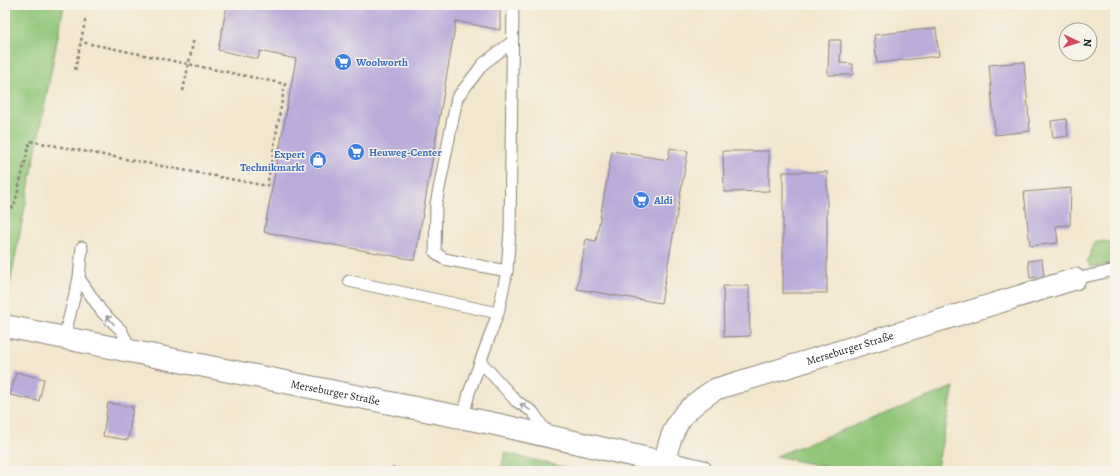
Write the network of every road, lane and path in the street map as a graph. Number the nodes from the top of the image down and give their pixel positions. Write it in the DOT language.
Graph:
graph roads {
  1 [pos="513,5"];
  2 [pos="86,17"];
  3 [pos="194,38"];
  4 [pos="81,42"];
  5 [pos="512,42"];
  6 [pos="189,64"];
  7 [pos="75,70"];
  8 [pos="183,91"];
  9 [pos="5,210"];
  10 [pos="82,247"];
  11 [pos="1115,270"];
  12 [pos="507,271"];
  13 [pos="79,278"];
  14 [pos="1075,279"];
  15 [pos="349,281"];
  16 [pos="498,313"];
  17 [pos="5,326"];
  18 [pos="64,338"];
  19 [pos="132,352"];
  20 [pos="481,362"];
  21 [pos="463,418"];
  22 [pos="549,436"];
  23 [pos="664,464"];
  24 [pos="701,471"];
  1 -- 5 [label="lane"];
  2 -- 4 [label="path"];
  3 -- 6 [label="path"];
  4 -- 6 [label="path"];
  4 -- 7 [label="path"];
  5 -- 12 [label="lane"];
  5 -- 12 [label="lane"];
  6 -- 8 [label="path"];
  6 -- 9 [label="path"];
  10 -- 13 [label="lane"];
  11 -- 14 [label="lane"];
  12 -- 16 [label="lane"];
  13 -- 18 [label="lane"];
  19 -- 13 [label="lane, one-way"];
  14 -- 23 [label="street, Merseburger Straße"];
  15 -- 16 [label="lane"];
  16 -- 20 [label="lane"];
  17 -- 18 [label="main road, Merseburger Straße"];
  18 -- 19 [label="main road, Merseburger Straße"];
  19 -- 21 [label="main road, Merseburger Straße"];
  20 -- 21 [label="lane"];
  22 -- 20 [label="lane, one-way"];
  21 -- 22 [label="main road, Merseburger Straße"];
  22 -- 23 [label="main road, Merseburger Straße"];
  23 -- 24 [label="main road, Merseburger Straße"];
}
